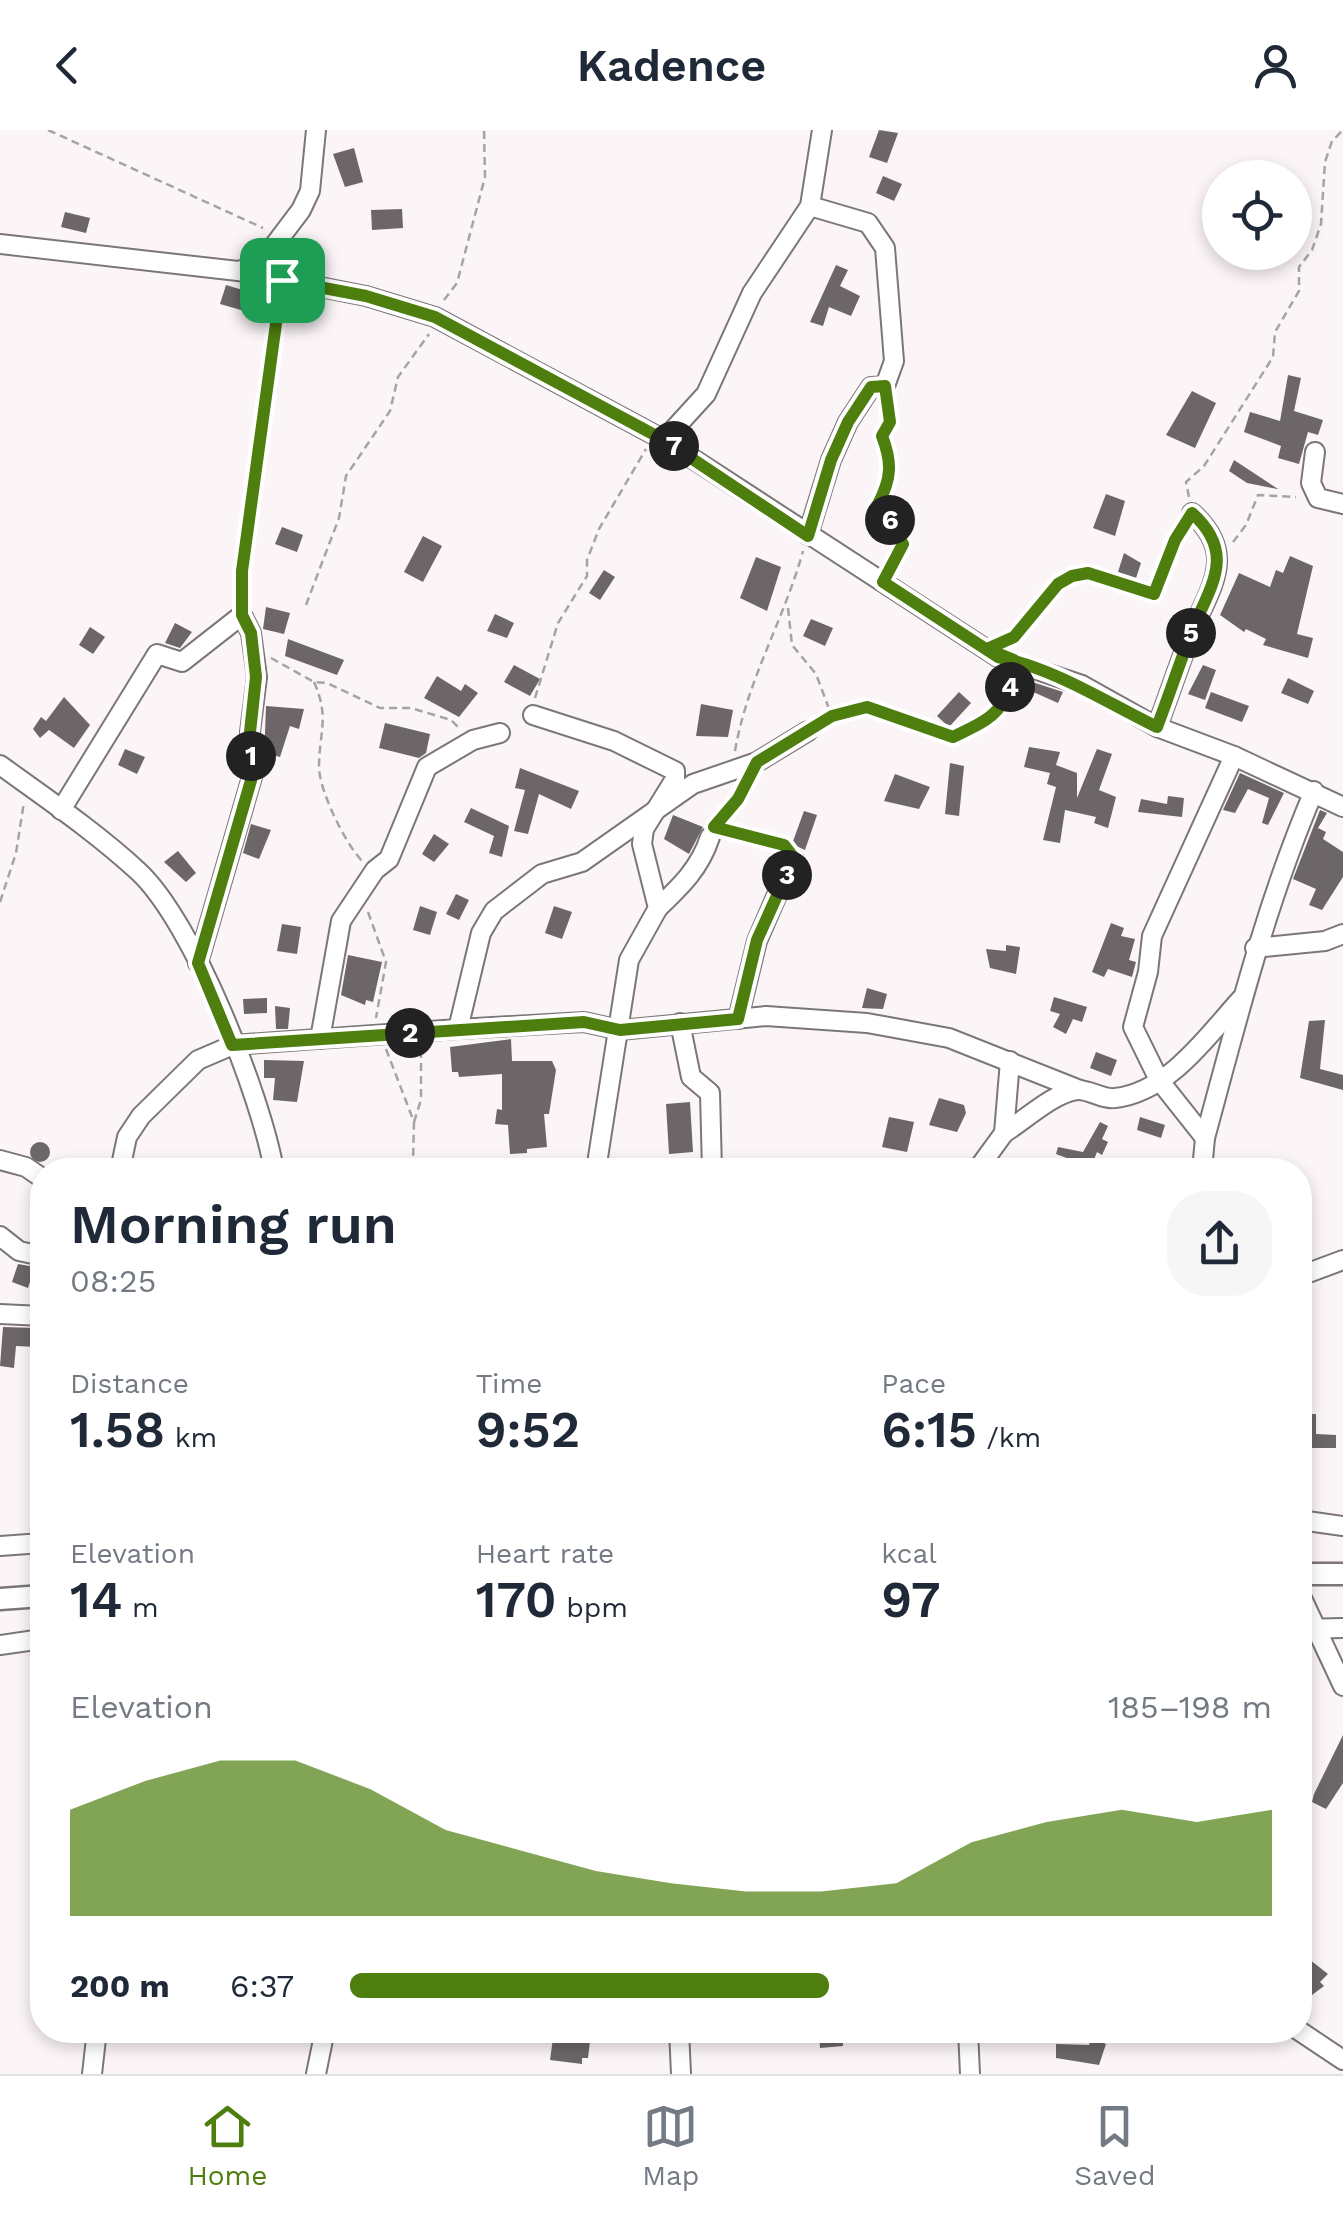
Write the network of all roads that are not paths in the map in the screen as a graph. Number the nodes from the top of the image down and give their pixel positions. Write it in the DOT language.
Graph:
graph roads {
  1 [pos="316,130"];
  2 [pos="822,130"];
  3 [pos="810,206"];
  4 [pos="0,244"];
  5 [pos="238,271"];
  6 [pos="661,439"];
  7 [pos="1314,452"];
  8 [pos="1343,504"];
  9 [pos="1192,513"];
  10 [pos="808,536"];
  11 [pos="533,715"];
  12 [pos="1157,727"];
  13 [pos="808,730"];
  14 [pos="500,733"];
  15 [pos="1234,756"];
  16 [pos="0,765"];
  17 [pos="1314,791"];
  18 [pos="1343,807"];
  19 [pos="655,808"];
  20 [pos="60,810"];
  21 [pos="710,837"];
  22 [pos="794,858"];
  23 [pos="658,908"];
  24 [pos="1343,934"];
  25 [pos="1256,948"];
  26 [pos="198,963"];
  27 [pos="1243,996"];
  28 [pos="738,1019"];
  29 [pos="680,1024"];
  30 [pos="458,1029"];
  31 [pos="620,1030"];
  32 [pos="320,1039"];
  33 [pos="232,1045"];
  34 [pos="1010,1062"];
  35 [pos="1159,1080"];
  36 [pos="1080,1090"];
  37 [pos="1004,1133"];
  38 [pos="1205,1138"];
  39 [pos="123,1158"];
  40 [pos="270,1158"];
  41 [pos="598,1158"];
  42 [pos="712,1158"];
  43 [pos="986,1158"];
  44 [pos="1203,1158"];
  45 [pos="0,1160"];
  46 [pos="30,1170"];
  47 [pos="0,1236"];
  48 [pos="30,1253"];
  49 [pos="1343,1260"];
  50 [pos="1312,1272"];
  51 [pos="0,1314"];
  52 [pos="30,1315"];
  53 [pos="1312,1522"];
  54 [pos="1343,1526"];
  55 [pos="30,1544"];
  56 [pos="0,1546"];
  57 [pos="1312,1574"];
  58 [pos="1343,1574"];
  59 [pos="30,1597"];
  60 [pos="0,1598"];
  61 [pos="1343,1628"];
  62 [pos="1312,1629"];
  63 [pos="1312,1636"];
  64 [pos="30,1641"];
  65 [pos="0,1645"];
  66 [pos="1343,1686"];
  67 [pos="1312,2039"];
  68 [pos="96,2043"];
  69 [pos="322,2043"];
  70 [pos="679,2043"];
  71 [pos="969,2043"];
  72 [pos="1343,2060"];
  73 [pos="92,2074"];
  74 [pos="316,2074"];
  75 [pos="680,2074"];
  76 [pos="970,2074"];
  1 -- 5 [label="street"];
  2 -- 3 [label="street"];
  3 -- 6 [label="street"];
  3 -- 10 [label="street"];
  4 -- 5 [label="street"];
  5 -- 6 [label="street"];
  6 -- 10 [label="street"];
  7 -- 8 [label="street"];
  9 -- 12 [label="street"];
  10 -- 12 [label="street"];
  11 -- 19 [label="street"];
  12 -- 15 [label="street"];
  13 -- 19 [label="street"];
  14 -- 32 [label="street"];
  15 -- 17 [label="street"];
  15 -- 35 [label="street"];
  16 -- 20 [label="street"];
  17 -- 18 [label="street"];
  17 -- 25 [label="street"];
  19 -- 23 [label="street"];
  19 -- 30 [label="street"];
  20 -- 26 [label="street"];
  20 -- 26 [label="street"];
  21 -- 23 [label="street"];
  22 -- 28 [label="street"];
  23 -- 31 [label="street"];
  24 -- 25 [label="street"];
  25 -- 27 [label="street"];
  26 -- 33 [label="street"];
  27 -- 35 [label="street"];
  27 -- 38 [label="street"];
  28 -- 29 [label="street"];
  28 -- 34 [label="street"];
  29 -- 31 [label="street"];
  29 -- 42 [label="street"];
  30 -- 31 [label="street"];
  30 -- 32 [label="street"];
  31 -- 41 [label="street"];
  32 -- 33 [label="street"];
  33 -- 39 [label="street"];
  33 -- 40 [label="street"];
  34 -- 36 [label="street"];
  34 -- 37 [label="street"];
  35 -- 36 [label="street"];
  35 -- 38 [label="street"];
  36 -- 37 [label="street"];
  37 -- 43 [label="street"];
  38 -- 44 [label="street"];
  45 -- 46 [label="street"];
  47 -- 48 [label="street"];
  49 -- 50 [label="street"];
  51 -- 52 [label="street"];
  53 -- 54 [label="street"];
  55 -- 56 [label="street"];
  57 -- 58 [label="main road"];
  59 -- 60 [label="main road"];
  61 -- 62 [label="street"];
  63 -- 66 [label="street"];
  64 -- 65 [label="street"];
  67 -- 72 [label="street"];
  68 -- 73 [label="street"];
  69 -- 74 [label="street"];
  70 -- 75 [label="street"];
  71 -- 76 [label="street"];
}
